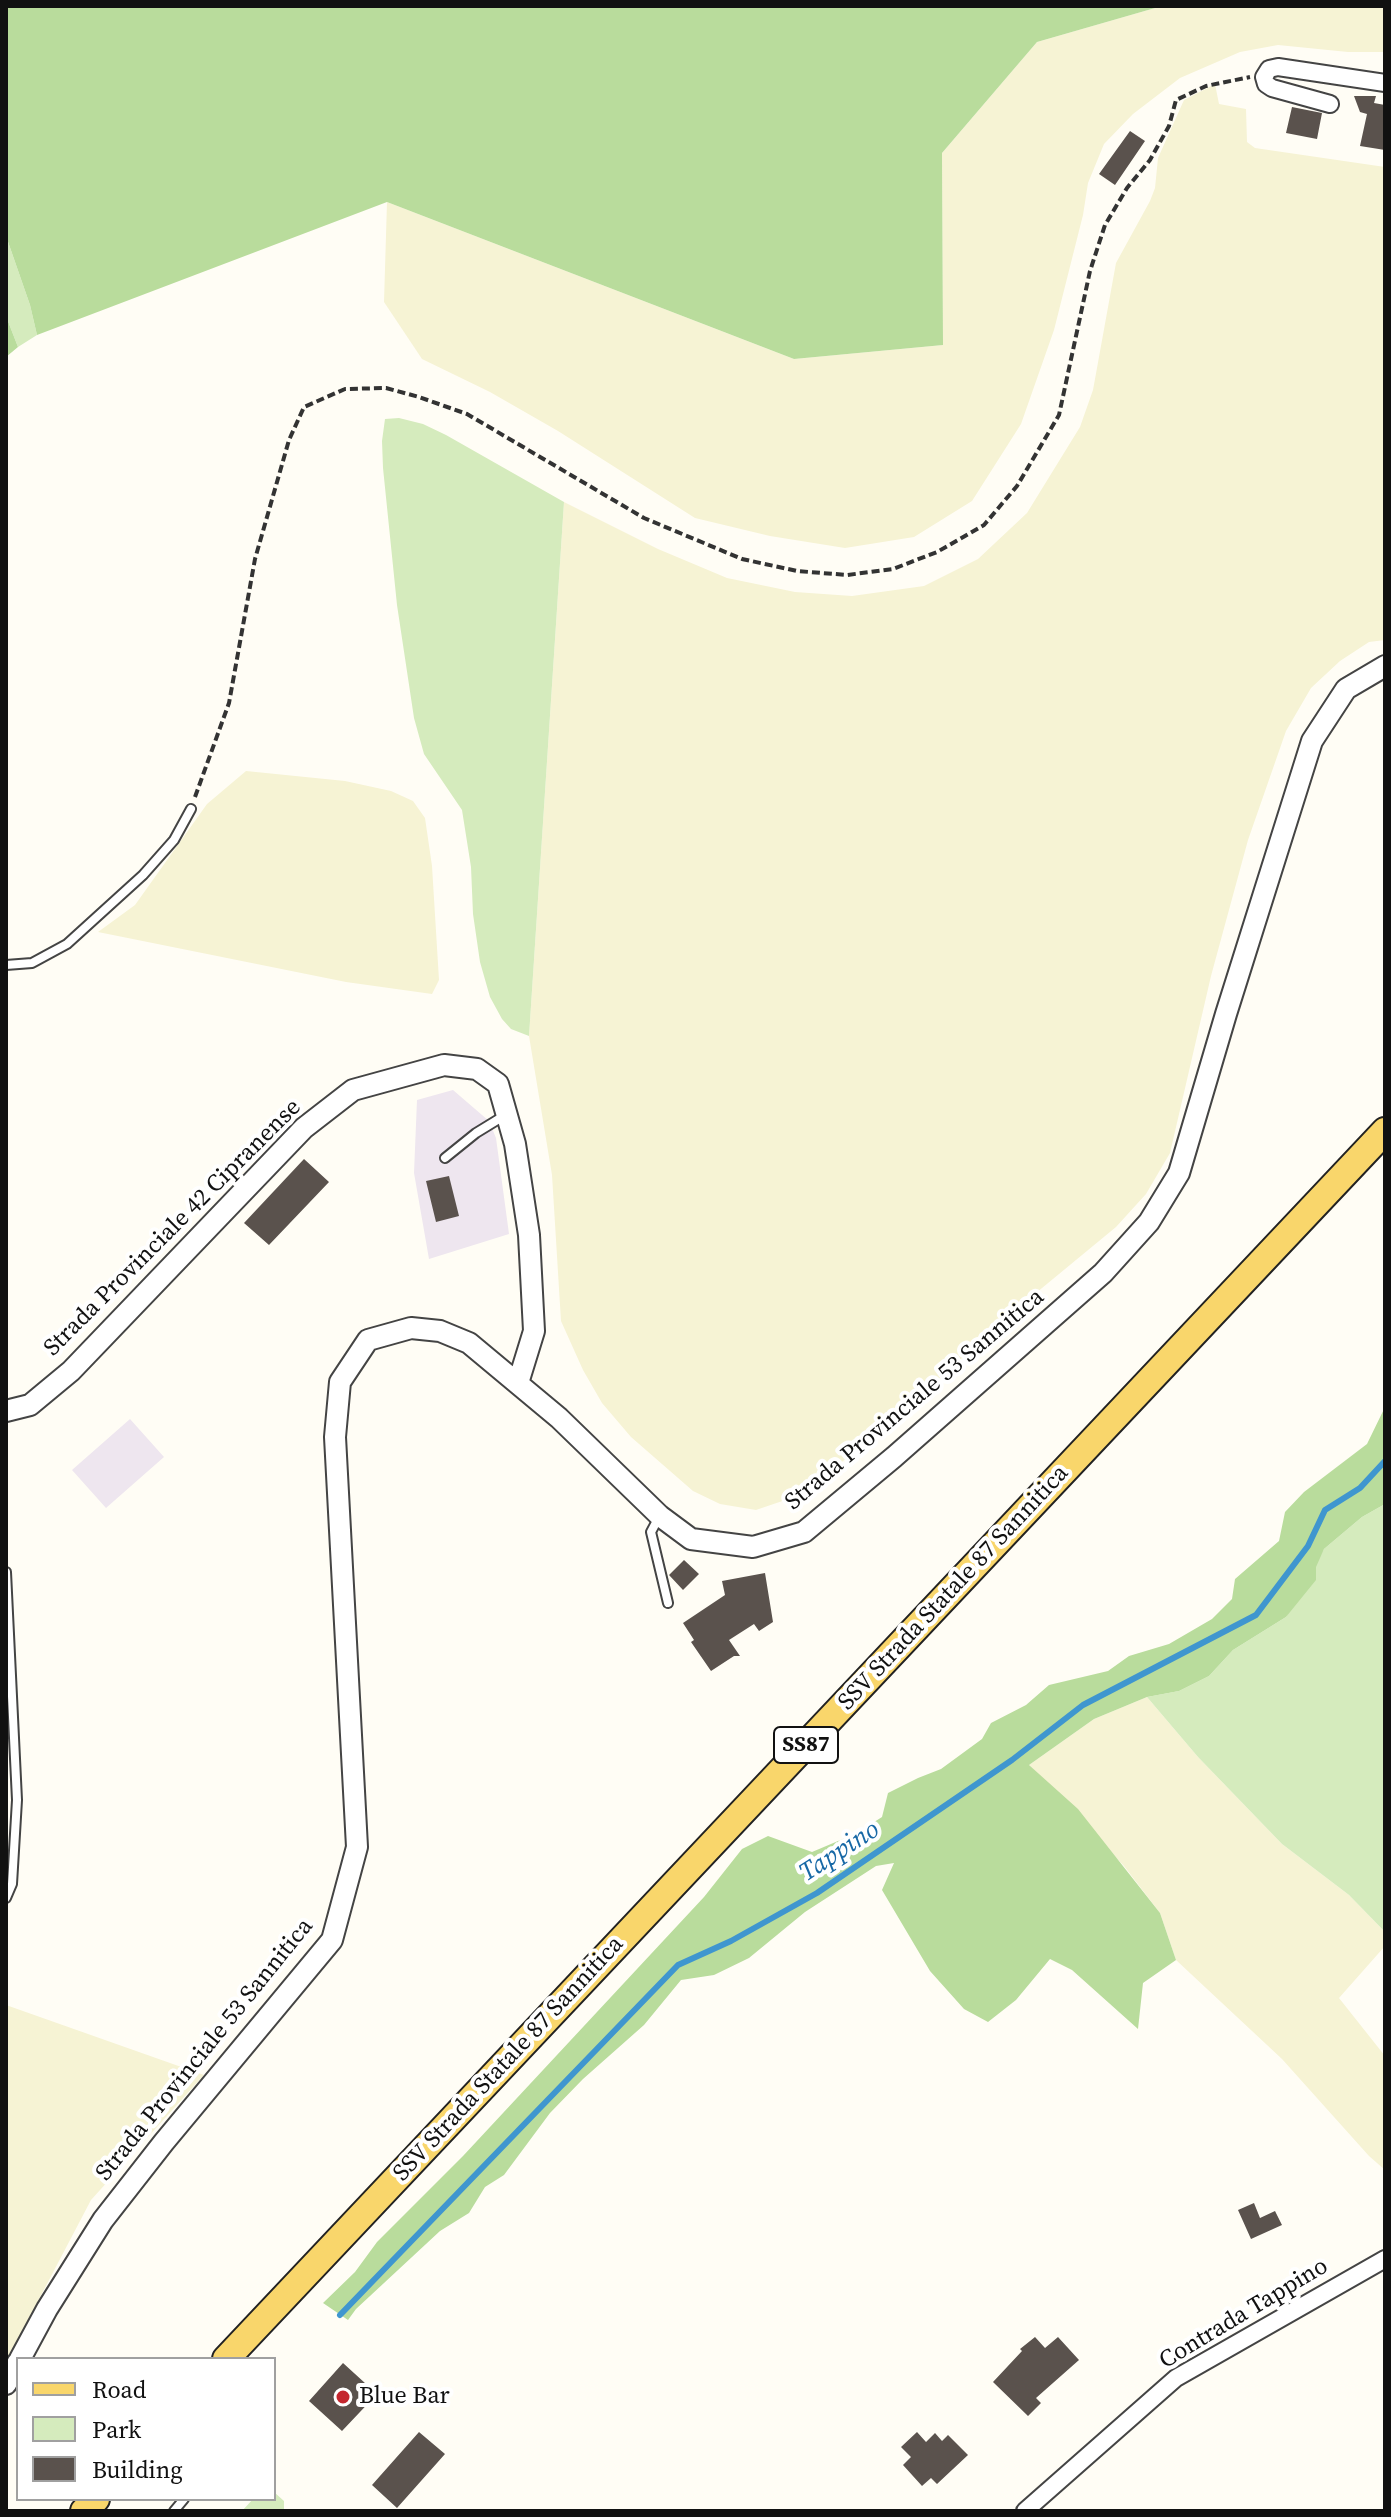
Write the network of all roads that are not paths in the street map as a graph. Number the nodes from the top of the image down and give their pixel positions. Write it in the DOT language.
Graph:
graph roads {
  1 [pos="1385,83"];
  2 [pos="1330,104"];
  3 [pos="1385,666"];
  4 [pos="191,809"];
  5 [pos="6,965"];
  6 [pos="508,1113"];
  7 [pos="1385,1131"];
  8 [pos="445,1158"];
  9 [pos="518,1383"];
  10 [pos="6,1411"];
  11 [pos="660,1516"];
  12 [pos="6,1572"];
  13 [pos="668,1603"];
  14 [pos="6,1898"];
  15 [pos="1385,2259"];
  16 [pos="21,2357"];
  17 [pos="228,2357"];
  18 [pos="16,2366"];
  19 [pos="6,2384"];
  20 [pos="1025,2511"];
  1 -- 2 [label="street"];
  3 -- 11 [label="street, Strada Provinciale 53 Sannitica"];
  4 -- 5 [label="lane"];
  6 -- 8 [label="lane"];
  6 -- 9 [label="street, Strada Provinciale 42 Cipranense"];
  6 -- 10 [label="street, Strada Provinciale 42 Cipranense"];
  7 -- 17 [label="main road, SSV Strada Statale 87 Sannitica / SS87"];
  9 -- 11 [label="street, Strada Provinciale 53 Sannitica"];
  9 -- 16 [label="street, Strada Provinciale 53 Sannitica"];
  11 -- 13 [label="lane"];
  12 -- 14 [label="lane"];
  15 -- 20 [label="street, Contrada Tappino"];
  18 -- 19 [label="street, Strada Provinciale 53 Sannitica"];
}
